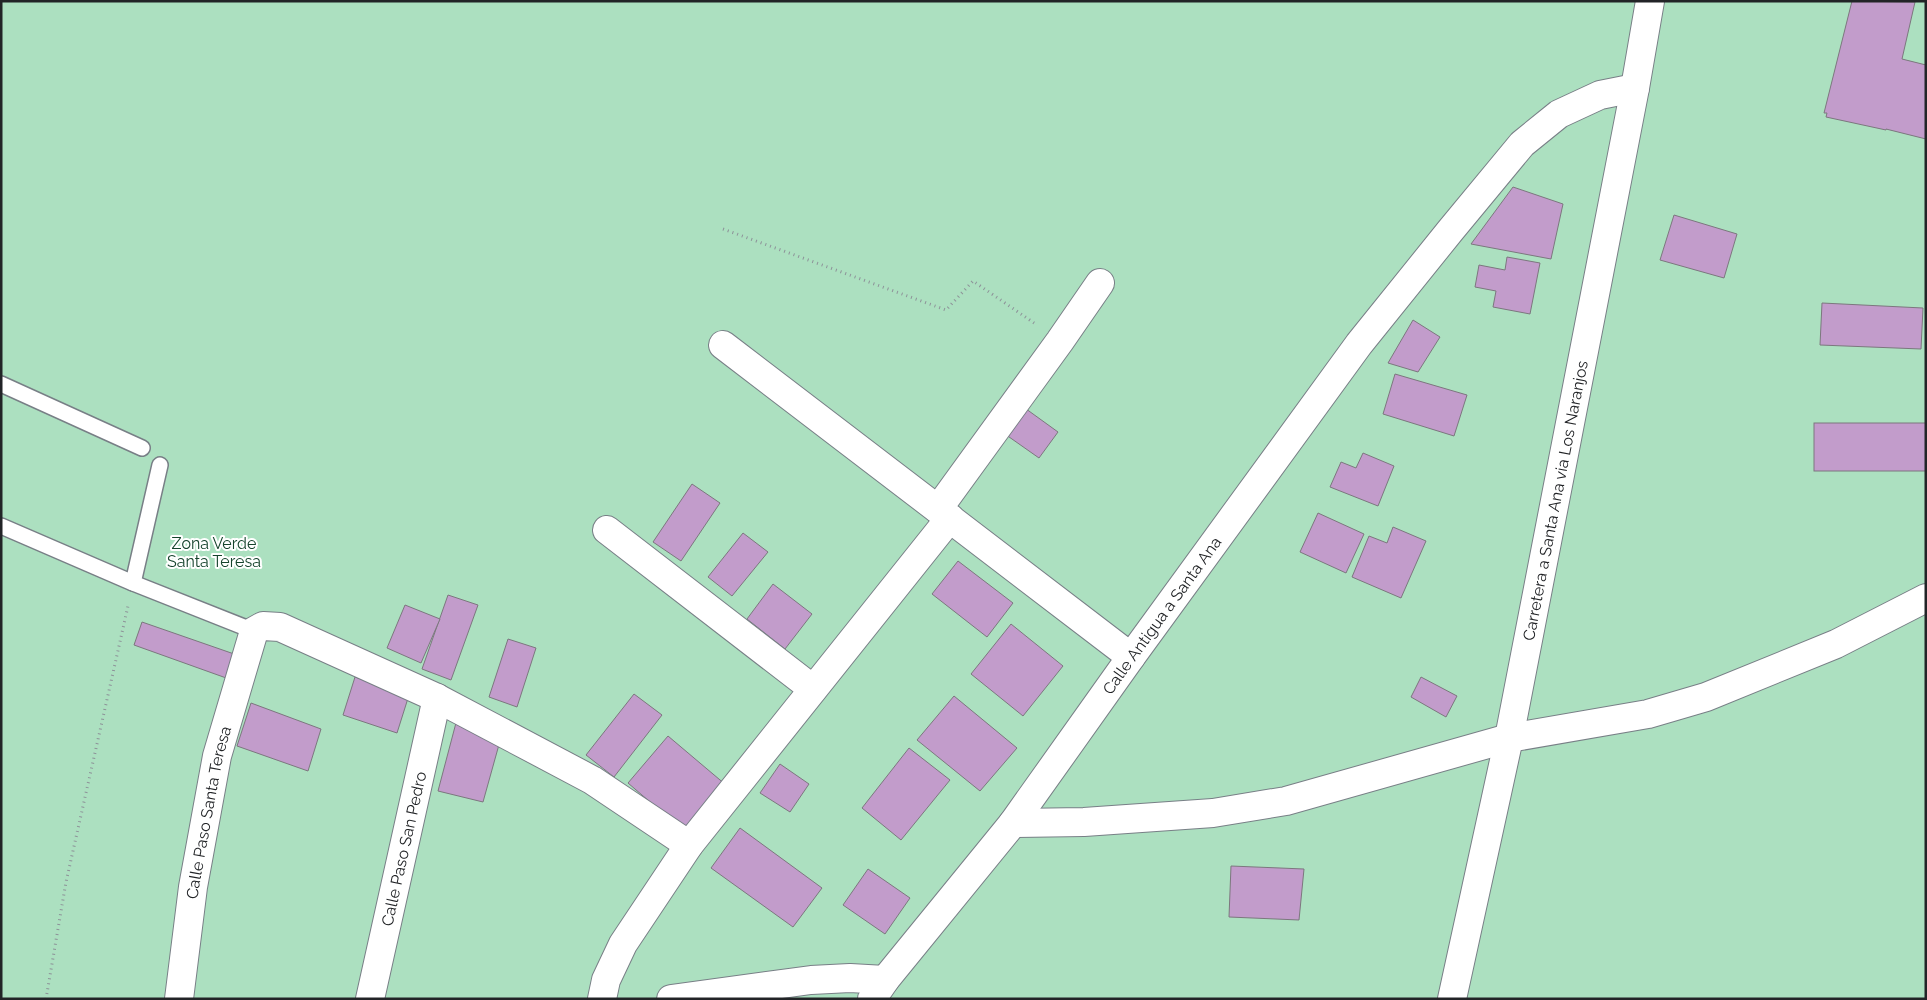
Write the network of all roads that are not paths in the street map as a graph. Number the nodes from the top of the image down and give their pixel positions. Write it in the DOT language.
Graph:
graph roads {
  1 [pos="1650,1"];
  2 [pos="1635,88"];
  3 [pos="1100,283"];
  4 [pos="723,346"];
  5 [pos="1,384"];
  6 [pos="142,448"];
  7 [pos="160,465"];
  8 [pos="944,514"];
  9 [pos="1,526"];
  10 [pos="607,530"];
  11 [pos="133,583"];
  12 [pos="1926,598"];
  13 [pos="254,631"];
  14 [pos="1131,657"];
  15 [pos="813,689"];
  16 [pos="437,698"];
  17 [pos="1509,738"];
  18 [pos="1013,823"];
  19 [pos="689,846"];
  20 [pos="878,990"];
  21 [pos="179,999"];
  22 [pos="370,999"];
  23 [pos="602,999"];
  24 [pos="671,999"];
  25 [pos="1452,999"];
  1 -- 2 [label="street, Carretera a Santa Ana via Los Naranjos"];
  2 -- 14 [label="street, Calle Antigua a Santa Ana"];
  2 -- 17 [label="street, Carretera a Santa Ana via Los Naranjos"];
  3 -- 8 [label="street"];
  4 -- 8 [label="street"];
  5 -- 6 [label="lane"];
  7 -- 11 [label="lane"];
  8 -- 14 [label="street"];
  8 -- 15 [label="street"];
  9 -- 11 [label="lane"];
  10 -- 15 [label="street"];
  11 -- 13 [label="lane"];
  12 -- 17 [label="street"];
  13 -- 16 [label="street"];
  13 -- 21 [label="street, Calle Paso Santa Teresa"];
  14 -- 18 [label="street, Calle Antigua a Santa Ana"];
  15 -- 19 [label="street"];
  16 -- 19 [label="street"];
  16 -- 22 [label="street, Calle Paso San Pedro"];
  17 -- 18 [label="street"];
  17 -- 25 [label="street, Carretera a Santa Ana via Los Naranjos"];
  18 -- 20 [label="street, Calle Antigua a Santa Ana"];
  19 -- 23 [label="street"];
  20 -- 24 [label="street"];
}
